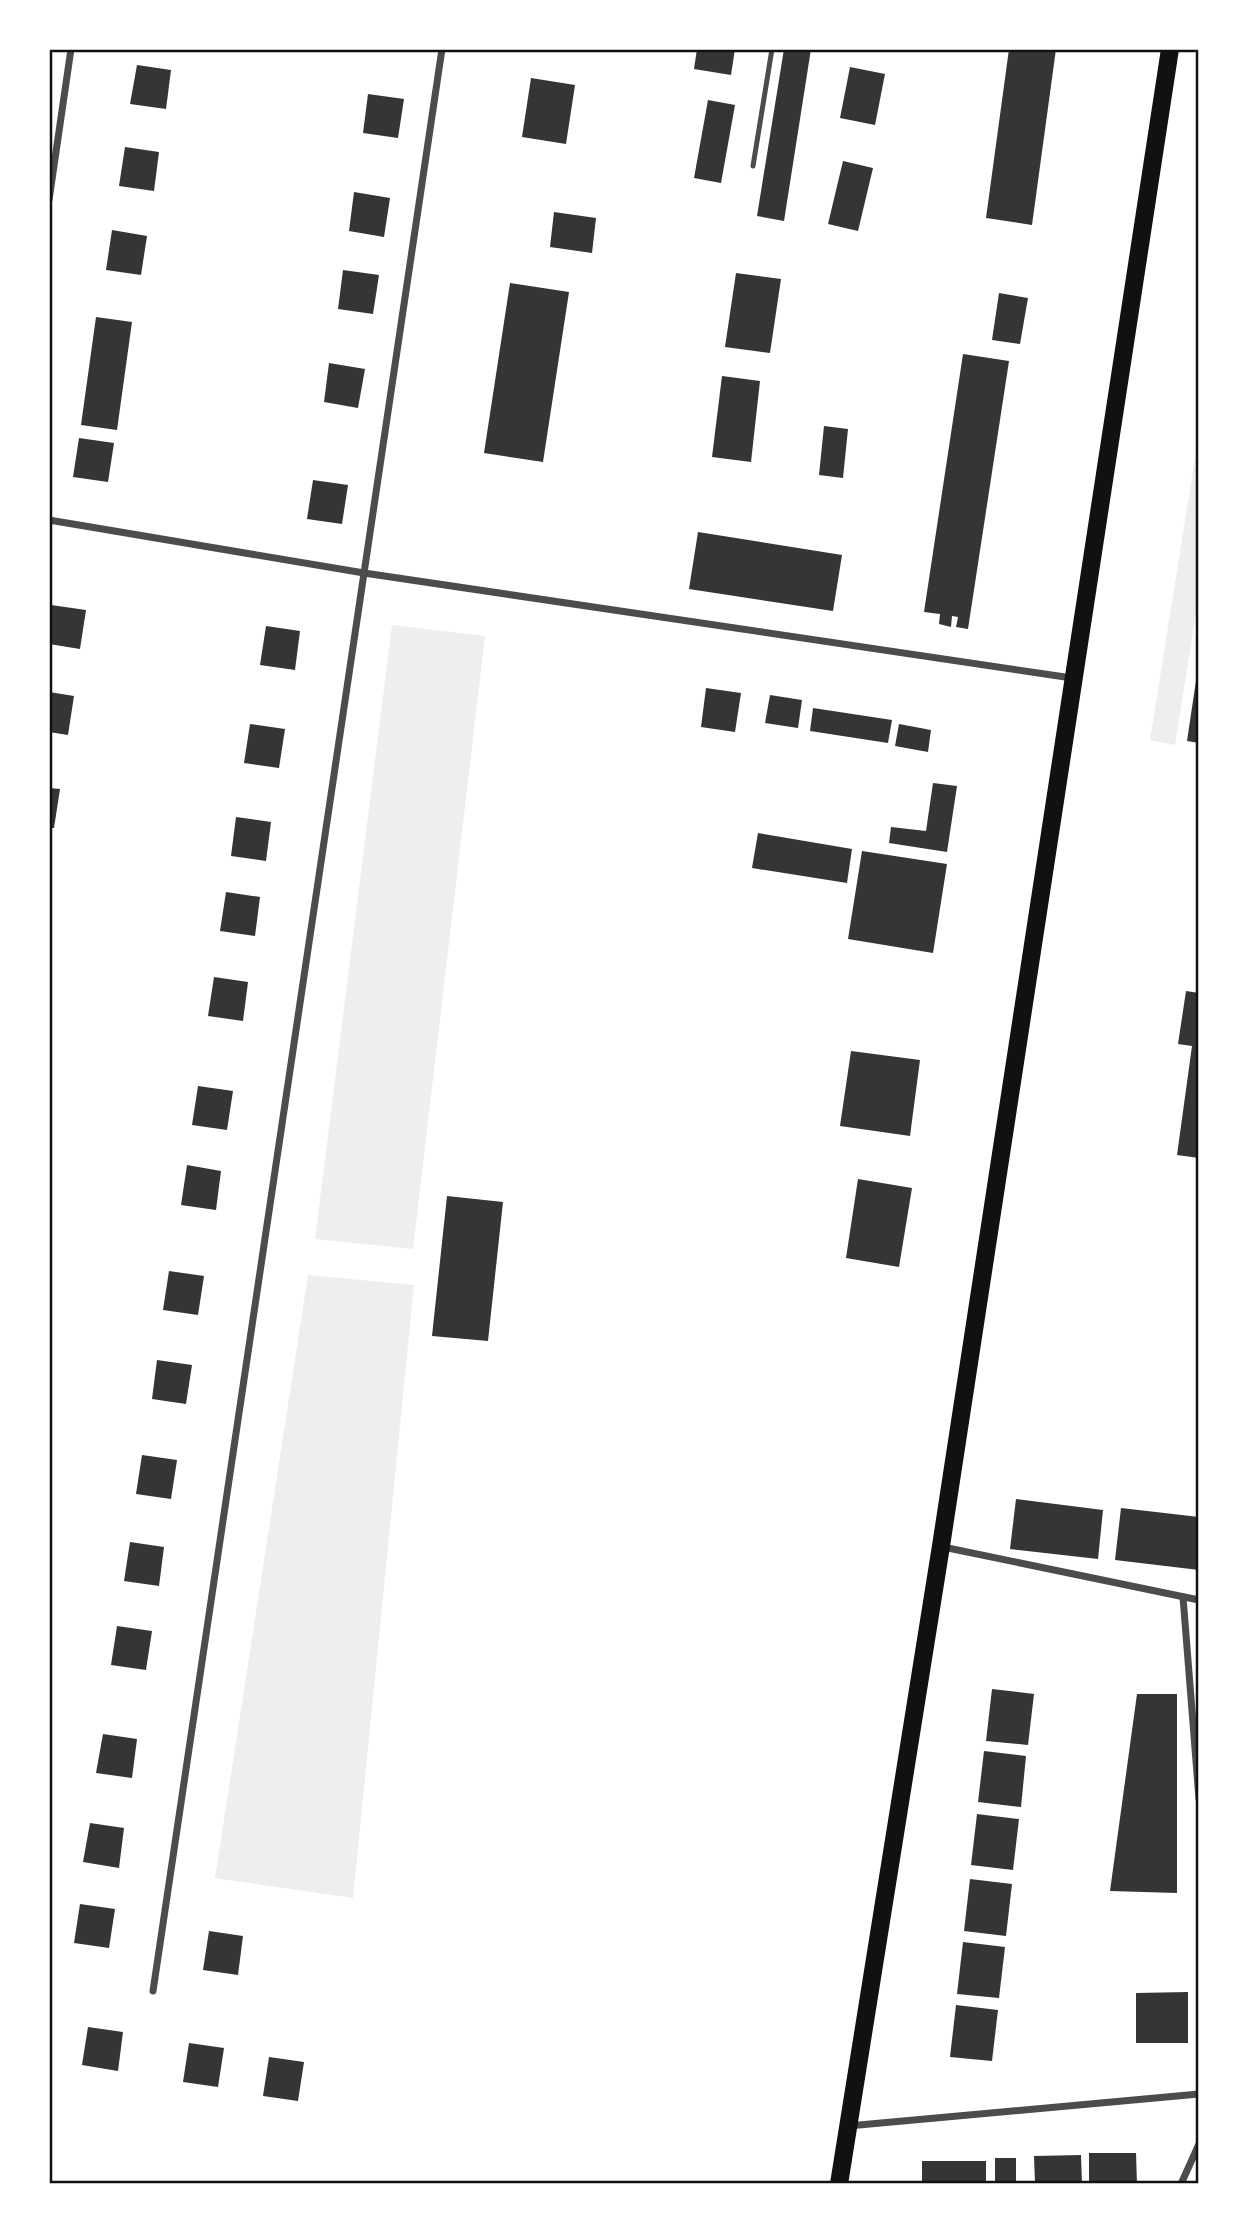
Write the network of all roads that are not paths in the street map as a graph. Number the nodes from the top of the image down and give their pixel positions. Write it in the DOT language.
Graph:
graph roads {
  1 [pos="71,49"];
  2 [pos="442,49"];
  3 [pos="772,49"];
  4 [pos="1170,49"];
  5 [pos="753,166"];
  6 [pos="49,200"];
  7 [pos="49,520"];
  8 [pos="364,573"];
  9 [pos="1073,678"];
  10 [pos="941,1546"];
  11 [pos="1184,1597"];
  12 [pos="1199,1600"];
  13 [pos="1199,1799"];
  14 [pos="153,1991"];
  15 [pos="1199,2094"];
  16 [pos="848,2126"];
  17 [pos="1199,2144"];
  18 [pos="839,2184"];
  19 [pos="1181,2184"];
  1 -- 6 [label="street"];
  2 -- 8 [label="street"];
  3 -- 5 [label="lane"];
  4 -- 9 [label="main road"];
  7 -- 8 [label="street"];
  8 -- 9 [label="street"];
  8 -- 14 [label="street"];
  9 -- 10 [label="main road"];
  10 -- 11 [label="street"];
  10 -- 16 [label="main road"];
  11 -- 12 [label="street"];
  11 -- 13 [label="street"];
  15 -- 16 [label="street"];
  16 -- 18 [label="main road"];
  17 -- 19 [label="street"];
}
